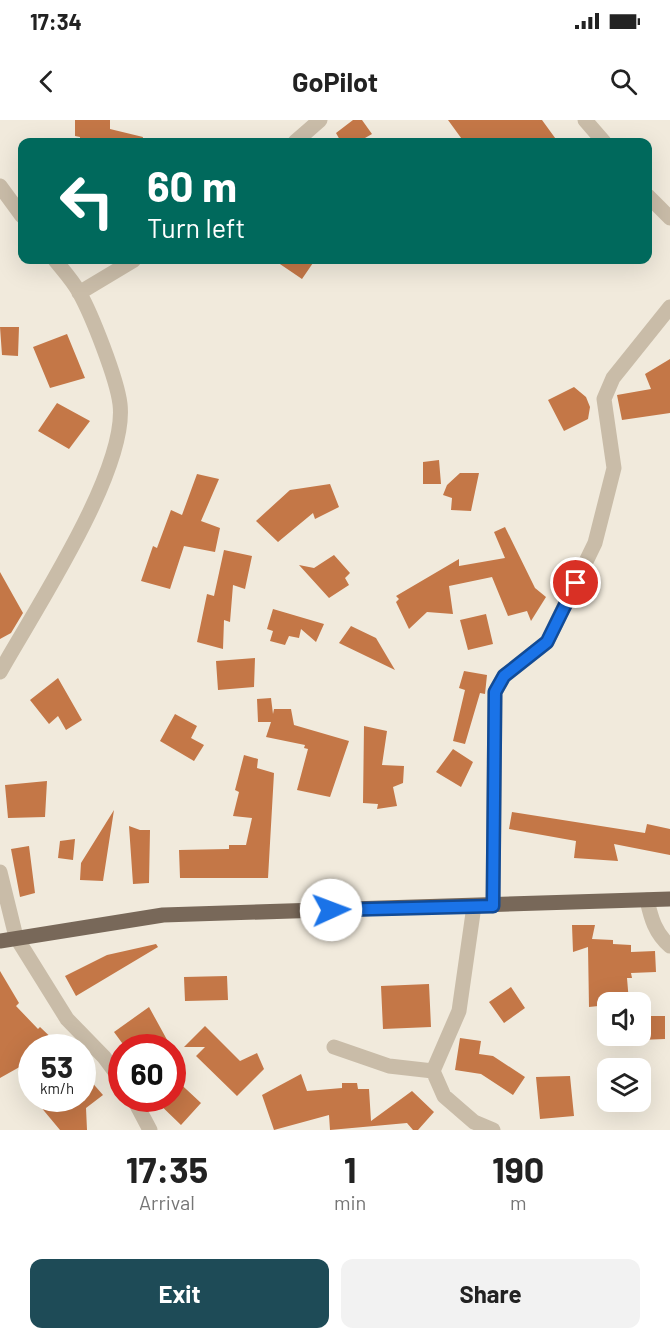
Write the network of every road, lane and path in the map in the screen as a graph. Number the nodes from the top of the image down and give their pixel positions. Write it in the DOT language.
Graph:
graph roads {
  1 [pos="320,120"];
  2 [pos="585,120"];
  3 [pos="300,138"];
  4 [pos="601,138"];
  5 [pos="0,186"];
  6 [pos="652,200"];
  7 [pos="18,211"];
  8 [pos="670,218"];
  9 [pos="58,264"];
  10 [pos="127,264"];
  11 [pos="79,292"];
  12 [pos="670,307"];
  13 [pos="0,672"];
  14 [pos="0,872"];
  15 [pos="670,899"];
  16 [pos="647,900"];
  17 [pos="474,906"];
  18 [pos="493,906"];
  19 [pos="16,937"];
  20 [pos="0,941"];
  21 [pos="670,946"];
  22 [pos="334,1047"];
  23 [pos="108,1062"];
  24 [pos="433,1071"];
  25 [pos="140,1112"];
  26 [pos="471,1126"];
  27 [pos="150,1130"];
  28 [pos="493,1130"];
  1 -- 3 [label="street"];
  2 -- 4 [label="street"];
  5 -- 7 [label="street"];
  6 -- 8 [label="street"];
  9 -- 11 [label="street"];
  10 -- 11 [label="street"];
  11 -- 13 [label="street"];
  12 -- 18 [label="street"];
  14 -- 19 [label="street"];
  15 -- 16 [label="main road"];
  16 -- 18 [label="main road"];
  16 -- 21 [label="street"];
  17 -- 18 [label="main road"];
  17 -- 19 [label="main road"];
  17 -- 24 [label="street"];
  19 -- 20 [label="main road"];
  19 -- 23 [label="street"];
  22 -- 24 [label="street"];
  24 -- 26 [label="street"];
  25 -- 27 [label="street"];
  26 -- 28 [label="street"];
}
